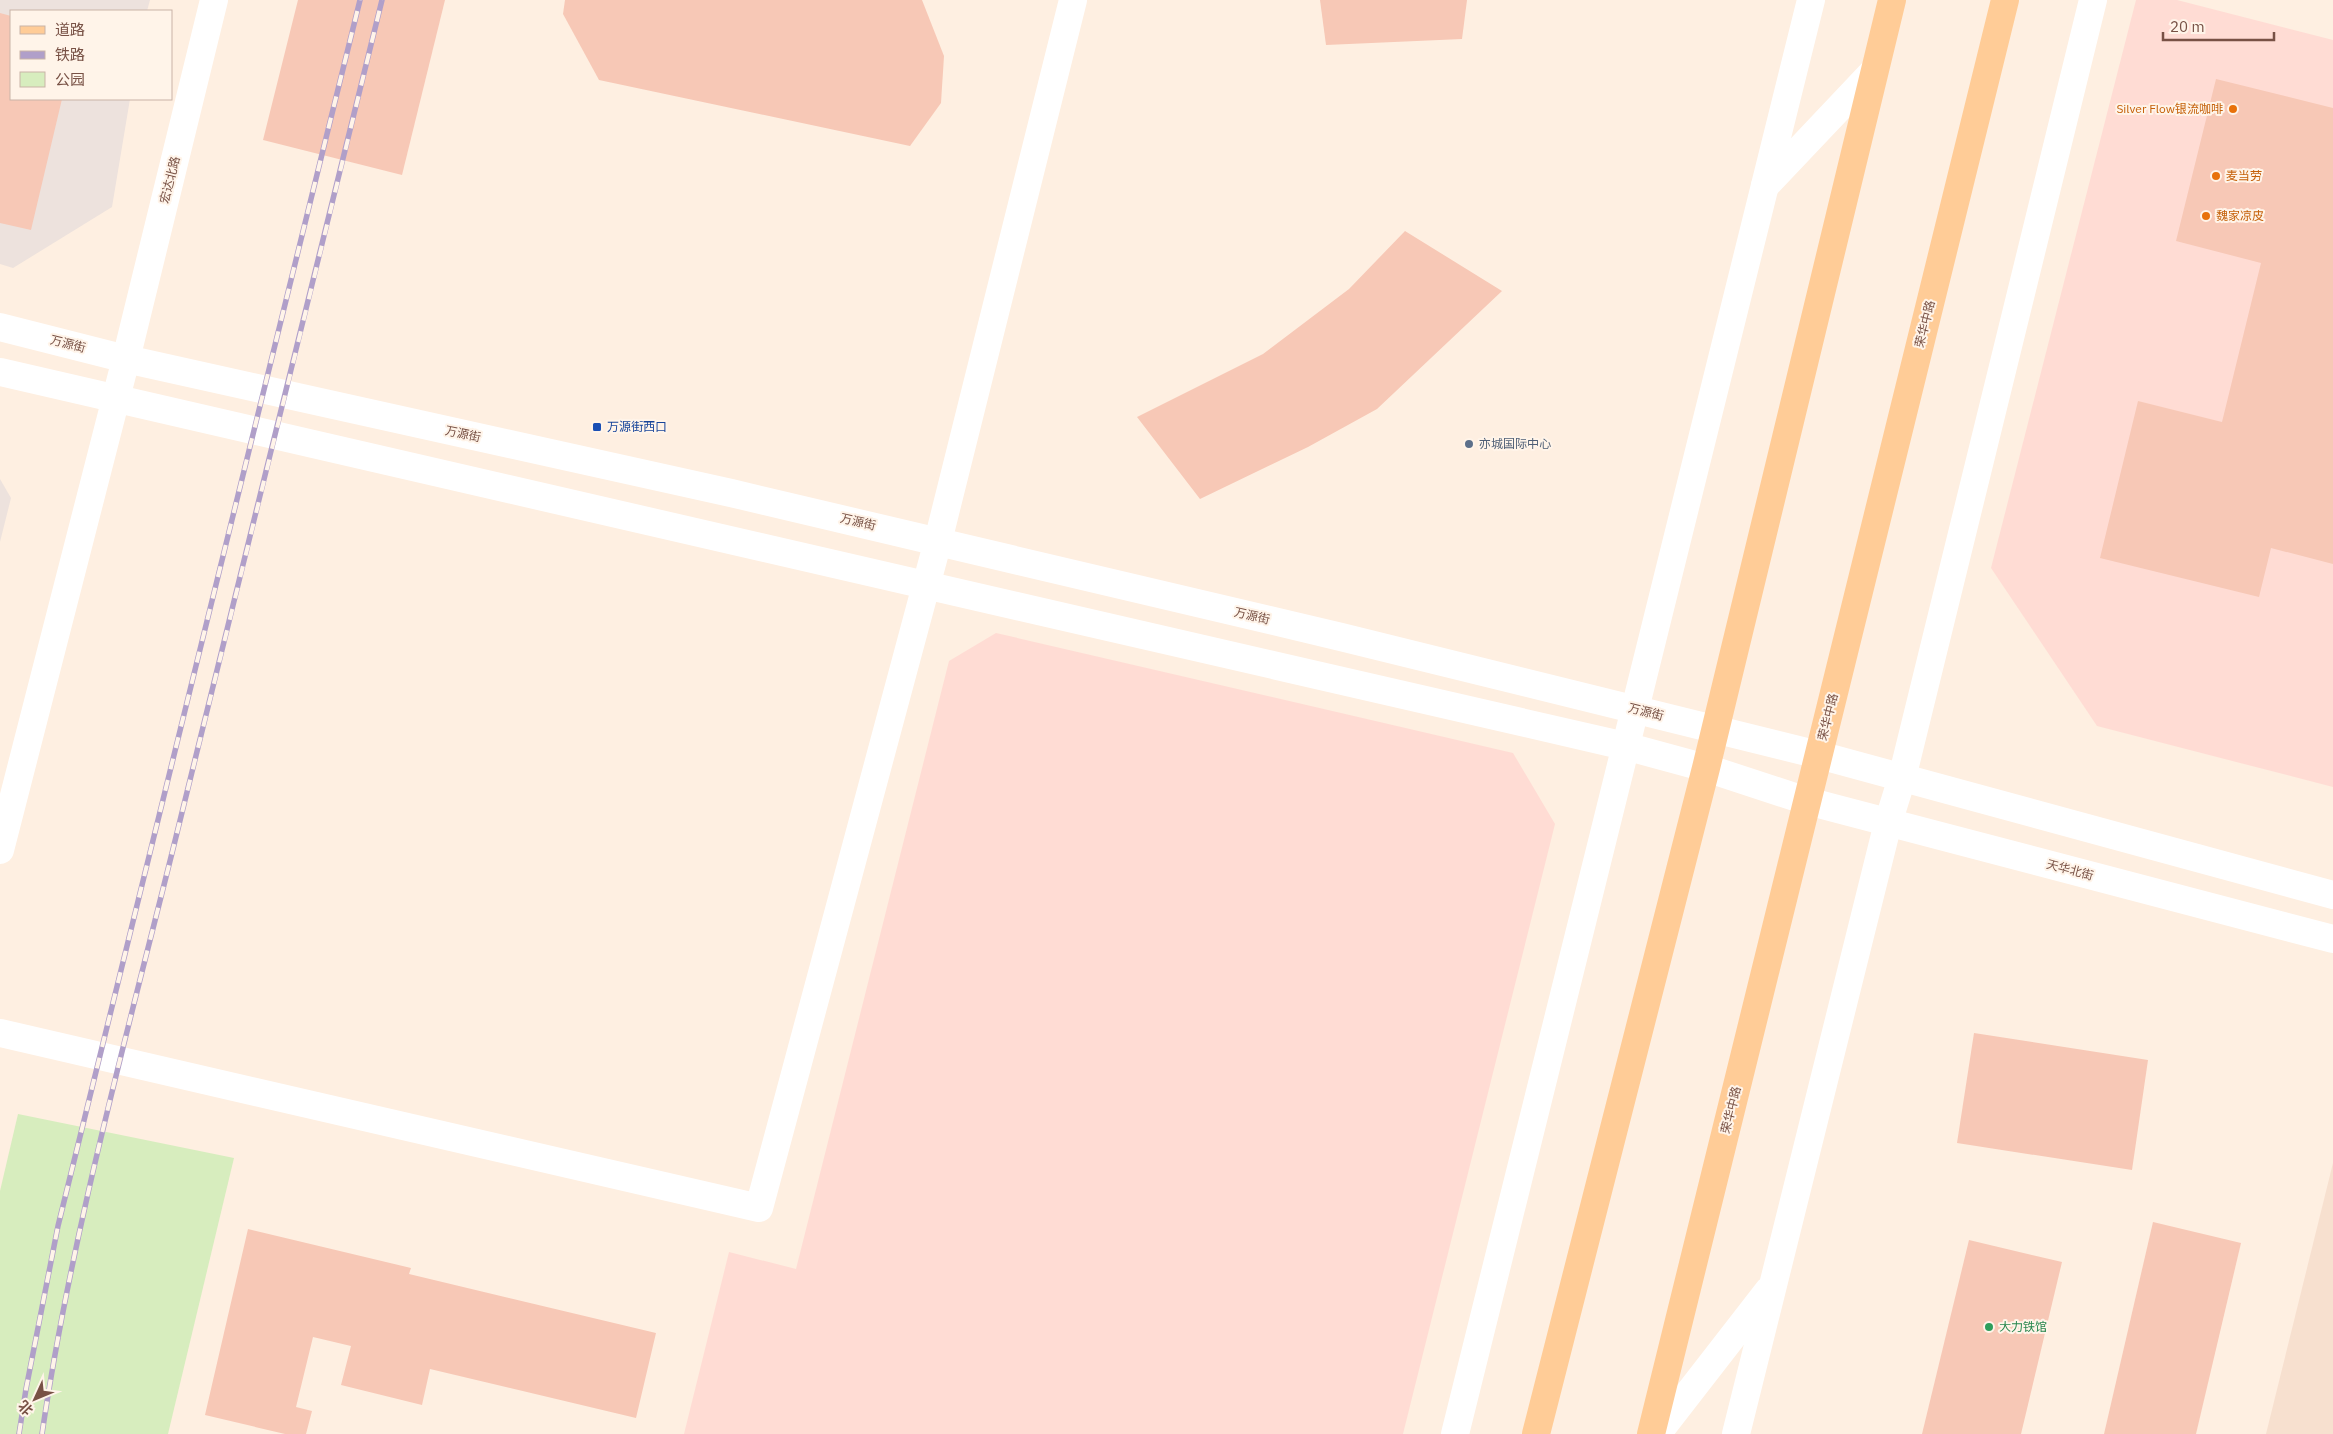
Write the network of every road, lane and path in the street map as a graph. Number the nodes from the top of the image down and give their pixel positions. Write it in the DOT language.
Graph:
graph roads {
  1 [pos="214,0"];
  2 [pos="1073,0"];
  3 [pos="1811,0"];
  4 [pos="1892,0"];
  5 [pos="2005,0"];
  6 [pos="2093,0"];
  7 [pos="1874,71"];
  8 [pos="1765,187"];
  9 [pos="0,327"];
  10 [pos="126,359"];
  11 [pos="0,372"];
  12 [pos="116,399"];
  13 [pos="938,540"];
  14 [pos="926,585"];
  15 [pos="1636,710"];
  16 [pos="1714,730"];
  17 [pos="1625,746"];
  18 [pos="1819,756"];
  19 [pos="1706,768"];
  20 [pos="1902,778"];
  21 [pos="1807,801"];
  22 [pos="1888,822"];
  23 [pos="0,850"];
  24 [pos="2333,895"];
  25 [pos="2333,940"];
  26 [pos="0,1033"];
  27 [pos="1774,1283"];
  28 [pos="1455,1434"];
  29 [pos="1536,1434"];
  30 [pos="1651,1434"];
  31 [pos="1657,1434"];
  32 [pos="1736,1434"];
  1 -- 10 [label="street, 宏达北路"];
  2 -- 13 [label="street"];
  3 -- 8 [label="street"];
  4 -- 7 [label="main road"];
  5 -- 18 [label="main road, 荣华中路"];
  6 -- 20 [label="street"];
  7 -- 8 [label="street"];
  7 -- 16 [label="main road"];
  8 -- 15 [label="street"];
  9 -- 10 [label="street, 万源街"];
  10 -- 12 [label="street, 宏达北路"];
  10 -- 13 [label="street, 万源街"];
  11 -- 12 [label="street"];
  12 -- 14 [label="street"];
  12 -- 23 [label="street, 宏达北路"];
  13 -- 14 [label="street"];
  13 -- 15 [label="street, 万源街"];
  14 -- 17 [label="street"];
  14 -- 26 [label="street"];
  15 -- 16 [label="street, 万源街"];
  15 -- 17 [label="street"];
  16 -- 18 [label="street, 万源街"];
  16 -- 19 [label="main road"];
  17 -- 19 [label="street"];
  17 -- 28 [label="street"];
  18 -- 20 [label="street"];
  18 -- 21 [label="main road, 荣华中路"];
  19 -- 21 [label="street, 天华北街"];
  19 -- 29 [label="main road"];
  20 -- 22 [label="street"];
  20 -- 24 [label="street"];
  21 -- 22 [label="street, 天华北街"];
  21 -- 30 [label="main road, 荣华中路"];
  22 -- 25 [label="street, 天华北街"];
  22 -- 27 [label="street"];
  27 -- 31 [label="street"];
  27 -- 32 [label="street"];
}
